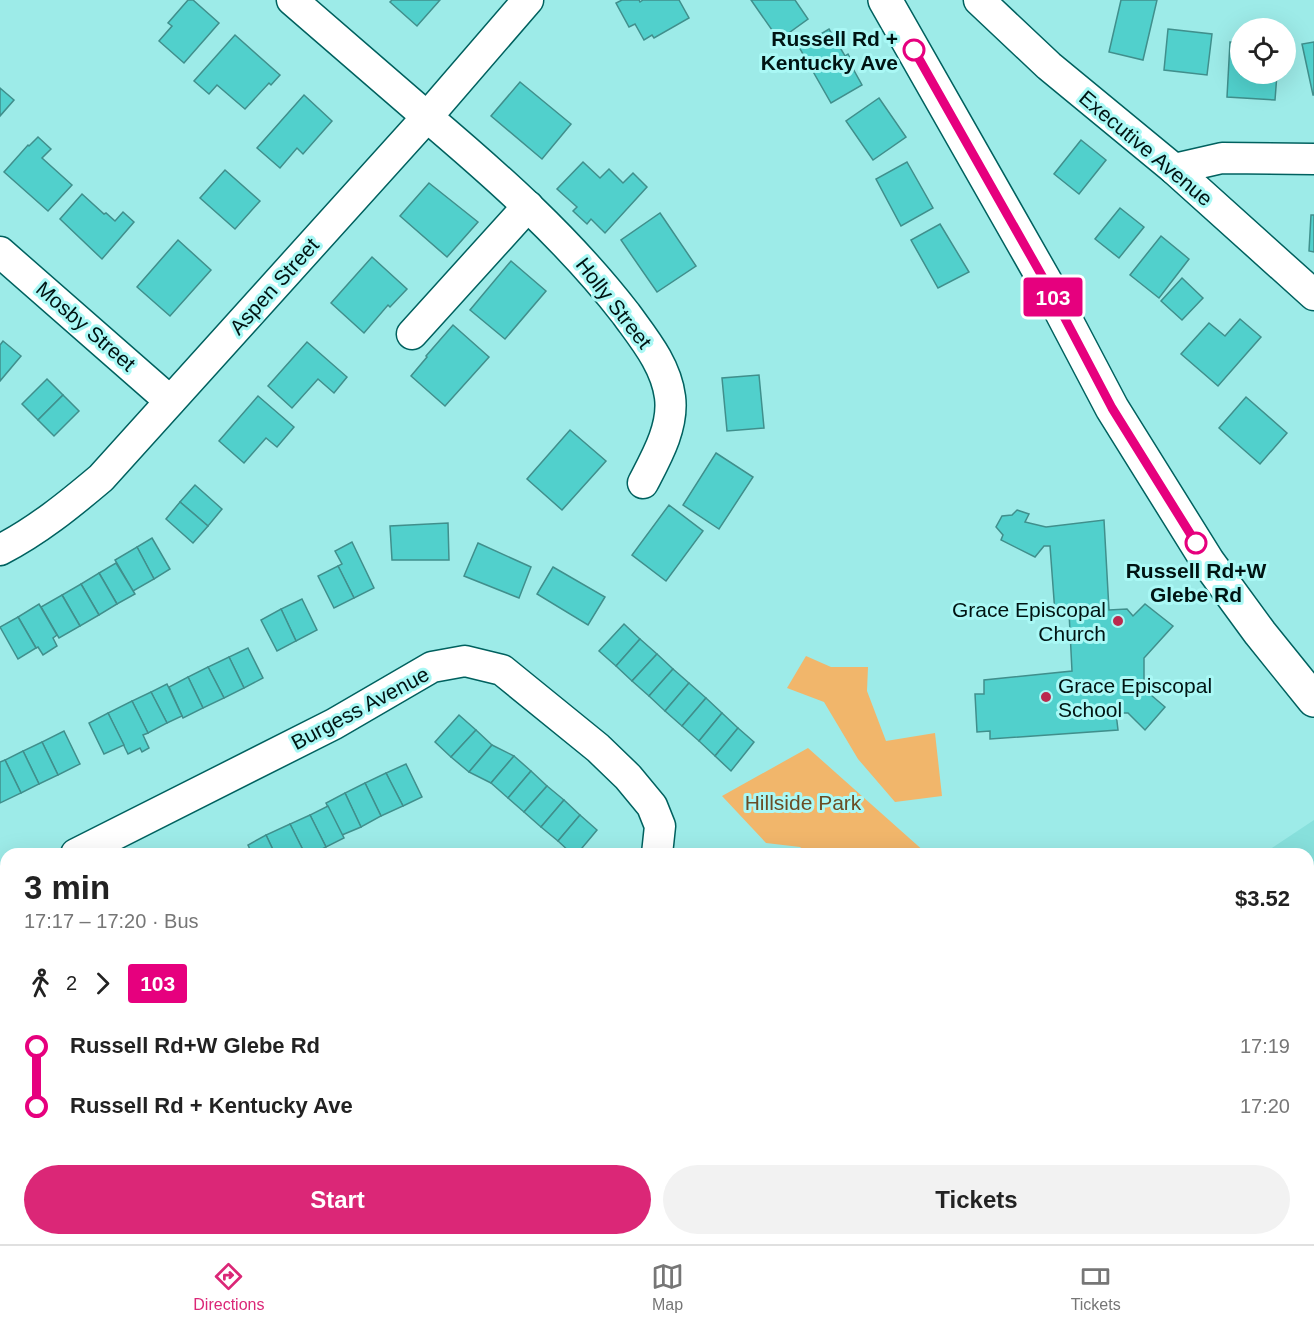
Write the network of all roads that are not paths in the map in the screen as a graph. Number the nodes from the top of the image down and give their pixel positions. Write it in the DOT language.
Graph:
graph roads {
  1 [pos="292,0"];
  2 [pos="528,0"];
  3 [pos="885,0"];
  4 [pos="979,0"];
  5 [pos="427,117"];
  6 [pos="1314,159"];
  7 [pos="1174,169"];
  8 [pos="528,206"];
  9 [pos="0,252"];
  10 [pos="1314,296"];
  11 [pos="412,334"];
  12 [pos="170,401"];
  13 [pos="643,483"];
  14 [pos="0,550"];
  15 [pos="1314,700"];
  16 [pos="88,848"];
  17 [pos="658,848"];
  1 -- 5 [label="street, Holly Street"];
  2 -- 5 [label="street, Aspen Street"];
  3 -- 15 [label="street"];
  4 -- 7 [label="street, Executive Avenue"];
  5 -- 8 [label="street, Holly Street"];
  5 -- 12 [label="street, Aspen Street"];
  6 -- 7 [label="street"];
  7 -- 10 [label="street, Executive Avenue"];
  8 -- 11 [label="street"];
  8 -- 13 [label="street, Holly Street"];
  9 -- 12 [label="street, Mosby Street"];
  12 -- 14 [label="street, Aspen Street"];
  16 -- 17 [label="street, Burgess Avenue"];
}
